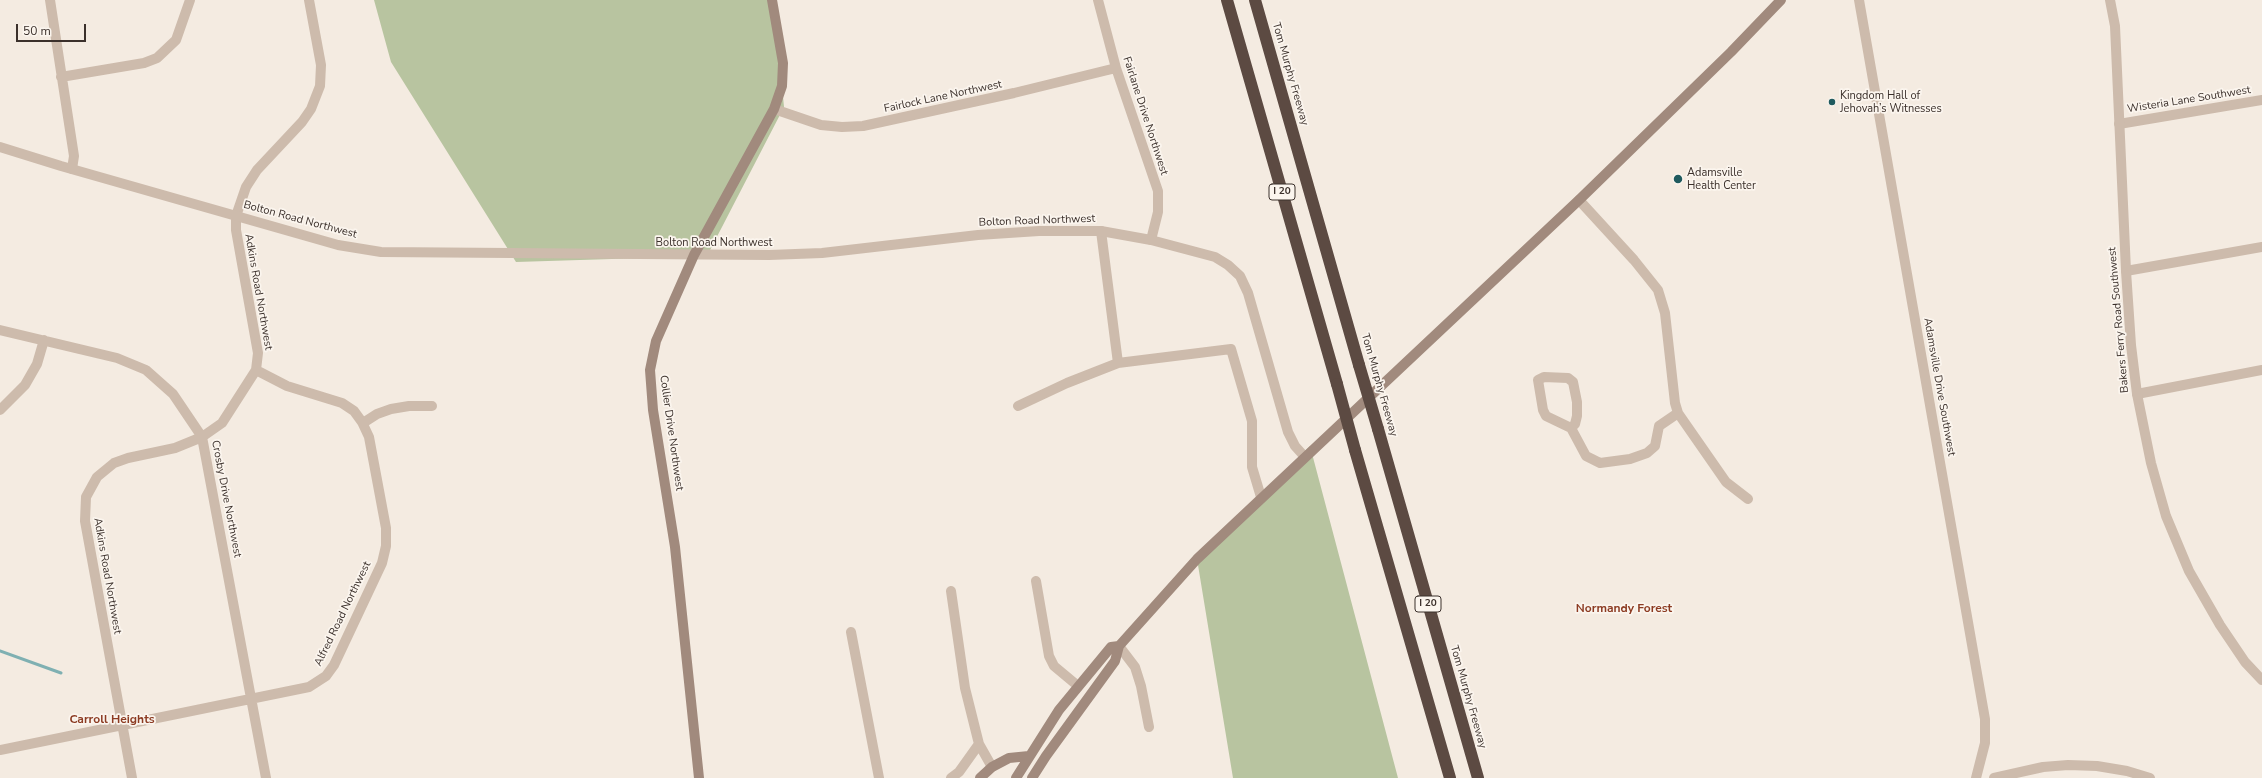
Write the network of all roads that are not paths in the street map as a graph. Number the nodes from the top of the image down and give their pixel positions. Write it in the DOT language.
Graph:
graph roads {
  1 [pos="50,0"];
  2 [pos="190,0"];
  3 [pos="309,0"];
  4 [pos="772,0"];
  5 [pos="1098,0"];
  6 [pos="1227,0"];
  7 [pos="1255,0"];
  8 [pos="1781,0"];
  9 [pos="1859,0"];
  10 [pos="2110,0"];
  11 [pos="1116,68"];
  12 [pos="62,77"];
  13 [pos="2262,100"];
  14 [pos="774,109"];
  15 [pos="2119,124"];
  16 [pos="0,147"];
  17 [pos="72,169"];
  18 [pos="1579,200"];
  19 [pos="236,216"];
  20 [pos="1101,231"];
  21 [pos="1151,240"];
  22 [pos="2262,247"];
  23 [pos="694,255"];
  24 [pos="2126,271"];
  25 [pos="0,330"];
  26 [pos="44,340"];
  27 [pos="1118,363"];
  28 [pos="256,370"];
  29 [pos="2262,370"];
  30 [pos="2137,394"];
  31 [pos="432,406"];
  32 [pos="1018,406"];
  33 [pos="0,410"];
  34 [pos="1678,413"];
  35 [pos="363,424"];
  36 [pos="1571,428"];
  37 [pos="202,437"];
  38 [pos="1304,456"];
  39 [pos="1261,497"];
  40 [pos="1748,499"];
  41 [pos="1036,581"];
  42 [pos="951,591"];
  43 [pos="851,632"];
  44 [pos="1118,646"];
  45 [pos="2262,680"];
  46 [pos="1078,686"];
  47 [pos="251,699"];
  48 [pos="122,725"];
  49 [pos="1149,727"];
  50 [pos="979,744"];
  51 [pos="0,750"];
  52 [pos="1029,756"];
  53 [pos="992,767"];
  54 [pos="132,778"];
  55 [pos="266,778"];
  56 [pos="699,778"];
  57 [pos="879,778"];
  58 [pos="952,778"];
  59 [pos="980,778"];
  60 [pos="1016,778"];
  61 [pos="1032,778"];
  62 [pos="1450,778"];
  63 [pos="1478,778"];
  64 [pos="1976,778"];
  65 [pos="1994,778"];
  66 [pos="2150,778"];
  1 -- 12 [label="street"];
  2 -- 12 [label="street"];
  3 -- 19 [label="street, Adkins Road Northwest"];
  4 -- 14 [label="main road, Collier Drive Northwest"];
  5 -- 11 [label="street, Fairlane Drive Northwest"];
  6 -- 62 [label="highway, I 20, bridge"];
  7 -- 63 [label="highway, Tom Murphy Freeway / I 20, bridge"];
  8 -- 18 [label="main road"];
  9 -- 64 [label="street, Adamsville Drive Southwest"];
  10 -- 15 [label="street, Bakers Ferry Road Southwest"];
  11 -- 14 [label="street, Fairlock Lane Northwest"];
  11 -- 21 [label="street, Fairlane Drive Northwest"];
  12 -- 17 [label="street"];
  13 -- 15 [label="street, Wisteria Lane Southwest"];
  14 -- 23 [label="main road, Collier Drive Northwest"];
  15 -- 24 [label="street, Bakers Ferry Road Southwest"];
  16 -- 17 [label="street, Bolton Road Northwest"];
  17 -- 19 [label="street, Bolton Road Northwest"];
  18 -- 34 [label="street"];
  18 -- 38 [label="main road"];
  19 -- 23 [label="street, Bolton Road Northwest"];
  19 -- 28 [label="street, Adkins Road Northwest"];
  20 -- 21 [label="street, Bolton Road Northwest"];
  20 -- 23 [label="street, Bolton Road Northwest"];
  20 -- 27 [label="street"];
  21 -- 38 [label="street, Bolton Road Northwest"];
  22 -- 24 [label="street"];
  23 -- 56 [label="main road, Collier Drive Northwest"];
  24 -- 30 [label="street, Bakers Ferry Road Southwest"];
  25 -- 26 [label="street, Crosby Drive Northwest"];
  26 -- 33 [label="street"];
  26 -- 37 [label="street, Crosby Drive Northwest"];
  27 -- 32 [label="street"];
  27 -- 39 [label="street"];
  28 -- 35 [label="street, Alfred Road Northwest"];
  28 -- 37 [label="street, Adkins Road Northwest"];
  29 -- 30 [label="street"];
  30 -- 45 [label="street, Bakers Ferry Road Southwest"];
  31 -- 35 [label="street"];
  34 -- 36 [label="street"];
  34 -- 40 [label="street"];
  35 -- 47 [label="street, Alfred Road Northwest"];
  36 -- 36 [label="street"];
  37 -- 47 [label="street, Crosby Drive Northwest"];
  37 -- 48 [label="street, Adkins Road Northwest"];
  38 -- 39 [label="main road"];
  39 -- 44 [label="main road"];
  41 -- 46 [label="street"];
  42 -- 50 [label="street"];
  43 -- 57 [label="street"];
  44 -- 46 [label="main road"];
  44 -- 49 [label="street"];
  44 -- 61 [label="main road"];
  46 -- 52 [label="main road"];
  47 -- 48 [label="street, Alfred Road Northwest"];
  47 -- 55 [label="street, Crosby Drive Northwest"];
  48 -- 51 [label="street, Alfred Road Northwest"];
  48 -- 54 [label="street, Adkins Road Northwest"];
  50 -- 53 [label="street"];
  50 -- 58 [label="street"];
  52 -- 53 [label="main road"];
  52 -- 60 [label="main road"];
  53 -- 59 [label="main road"];
  65 -- 66 [label="street"];
}
